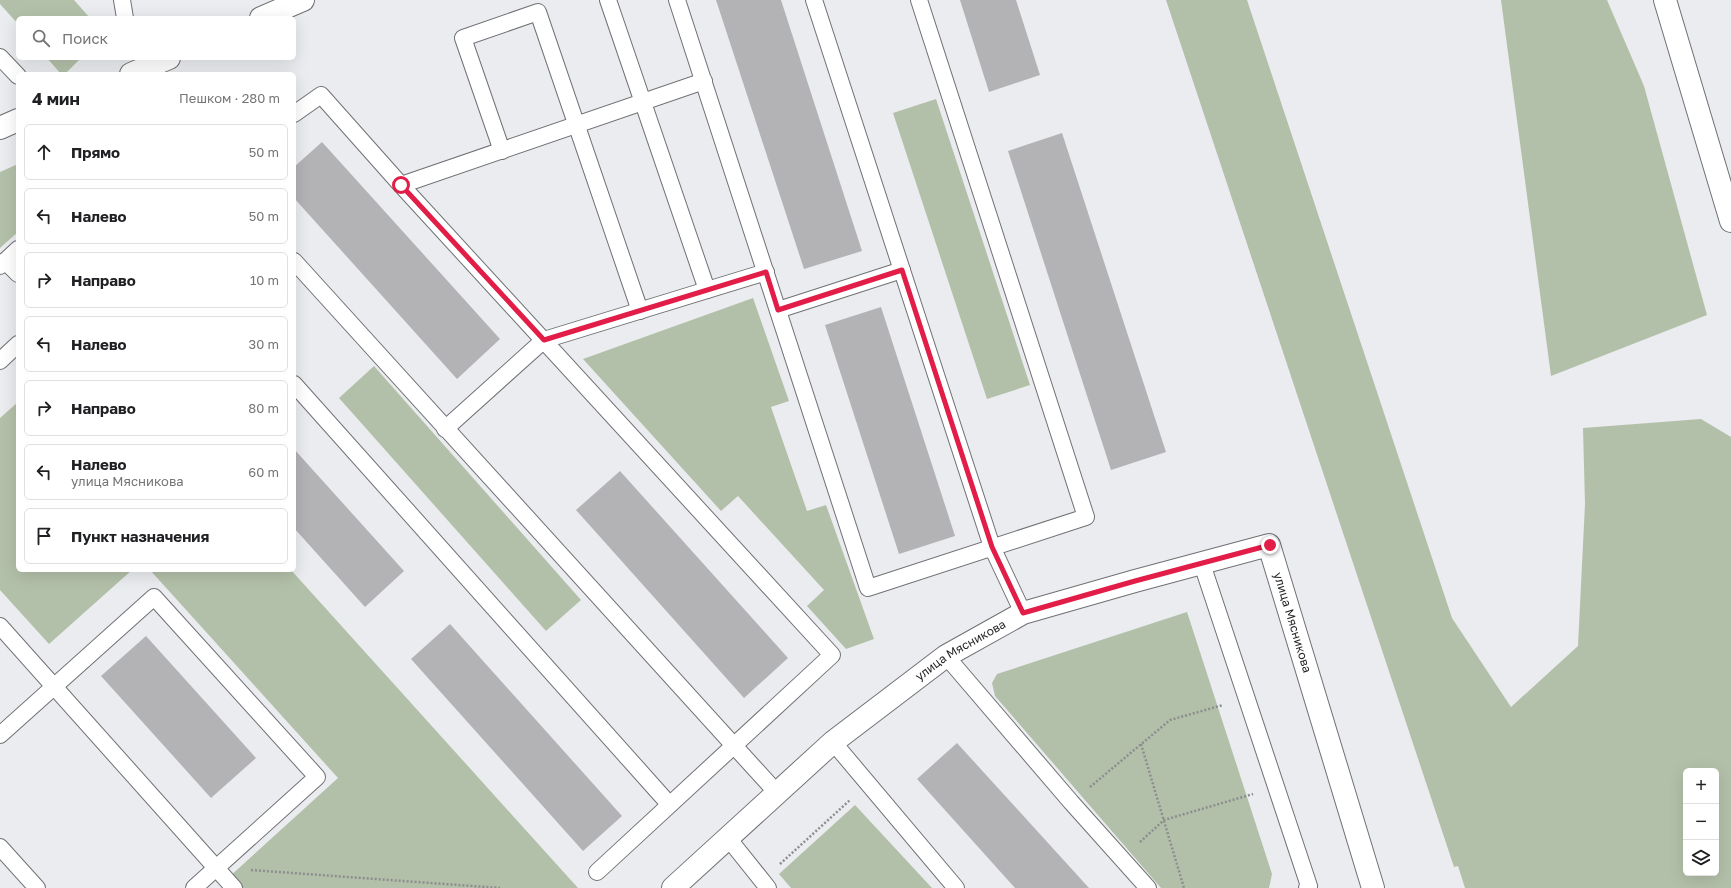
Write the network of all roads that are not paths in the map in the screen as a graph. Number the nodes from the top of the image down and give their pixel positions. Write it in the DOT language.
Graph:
graph roads {
  1 [pos="122,0"];
  2 [pos="303,0"];
  3 [pos="608,0"];
  4 [pos="677,0"];
  5 [pos="814,0"];
  6 [pos="919,0"];
  7 [pos="1665,0"];
  8 [pos="125,16"];
  9 [pos="266,16"];
  10 [pos="0,57"];
  11 [pos="163,60"];
  12 [pos="134,70"];
  13 [pos="16,74"];
  14 [pos="704,81"];
  15 [pos="642,102"];
  16 [pos="296,113"];
  17 [pos="16,121"];
  18 [pos="576,126"];
  19 [pos="0,128"];
  20 [pos="502,151"];
  21 [pos="401,185"];
  22 [pos="1731,221"];
  23 [pos="16,251"];
  24 [pos="3,263"];
  25 [pos="296,263"];
  26 [pos="902,270"];
  27 [pos="766,272"];
  28 [pos="16,273"];
  29 [pos="706,290"];
  30 [pos="778,310"];
  31 [pos="640,311"];
  32 [pos="544,340"];
  33 [pos="16,346"];
  34 [pos="0,361"];
  35 [pos="296,386"];
  36 [pos="445,429"];
  37 [pos="992,547"];
  38 [pos="1202,564"];
  39 [pos="1023,613"];
  40 [pos="0,626"];
  41 [pos="946,656"];
  42 [pos="54,687"];
  43 [pos="0,735"];
  44 [pos="833,742"];
  45 [pos="734,744"];
  46 [pos="777,793"];
  47 [pos="669,804"];
  48 [pos="728,838"];
  49 [pos="0,847"];
  50 [pos="216,868"];
  51 [pos="597,872"];
  52 [pos="765,885"];
  53 [pos="37,888"];
  54 [pos="194,888"];
  55 [pos="234,888"];
  56 [pos="673,888"];
  57 [pos="956,888"];
  58 [pos="1148,888"];
  59 [pos="1307,888"];
  60 [pos="1374,888"];
  1 -- 8 [label="lane"];
  2 -- 9 [label="street"];
  3 -- 15 [label="lane"];
  4 -- 14 [label="lane"];
  5 -- 26 [label="lane"];
  6 -- 37 [label="lane"];
  7 -- 22 [label="street"];
  10 -- 13 [label="lane"];
  11 -- 12 [label="street"];
  14 -- 15 [label="lane"];
  14 -- 27 [label="lane"];
  15 -- 18 [label="lane"];
  15 -- 29 [label="lane"];
  16 -- 21 [label="lane"];
  17 -- 19 [label="street"];
  18 -- 20 [label="lane"];
  18 -- 20 [label="lane"];
  18 -- 31 [label="lane"];
  20 -- 21 [label="lane"];
  21 -- 32 [label="lane"];
  23 -- 24 [label="lane"];
  24 -- 28 [label="lane"];
  25 -- 36 [label="lane"];
  26 -- 30 [label="lane"];
  26 -- 37 [label="lane"];
  27 -- 29 [label="lane"];
  27 -- 30 [label="lane"];
  29 -- 31 [label="lane"];
  30 -- 37 [label="lane"];
  31 -- 32 [label="lane"];
  32 -- 36 [label="lane"];
  32 -- 45 [label="lane"];
  33 -- 34 [label="lane"];
  35 -- 47 [label="lane"];
  36 -- 45 [label="lane"];
  37 -- 39 [label="lane"];
  38 -- 39 [label="street, улица Мясникова"];
  38 -- 59 [label="lane"];
  38 -- 60 [label="street, улица Мясникова"];
  39 -- 41 [label="street, улица Мясникова"];
  40 -- 42 [label="lane"];
  41 -- 44 [label="street, улица Мясникова"];
  41 -- 58 [label="lane"];
  42 -- 43 [label="lane"];
  42 -- 50 [label="lane"];
  42 -- 50 [label="lane"];
  44 -- 46 [label="street, улица Мясникова"];
  44 -- 57 [label="lane"];
  45 -- 46 [label="lane"];
  45 -- 47 [label="lane"];
  46 -- 48 [label="street, улица Мясникова"];
  47 -- 51 [label="lane"];
  48 -- 52 [label="lane"];
  48 -- 56 [label="street, улица Мясникова"];
  49 -- 53 [label="lane"];
  50 -- 54 [label="lane"];
  50 -- 55 [label="lane"];
}
